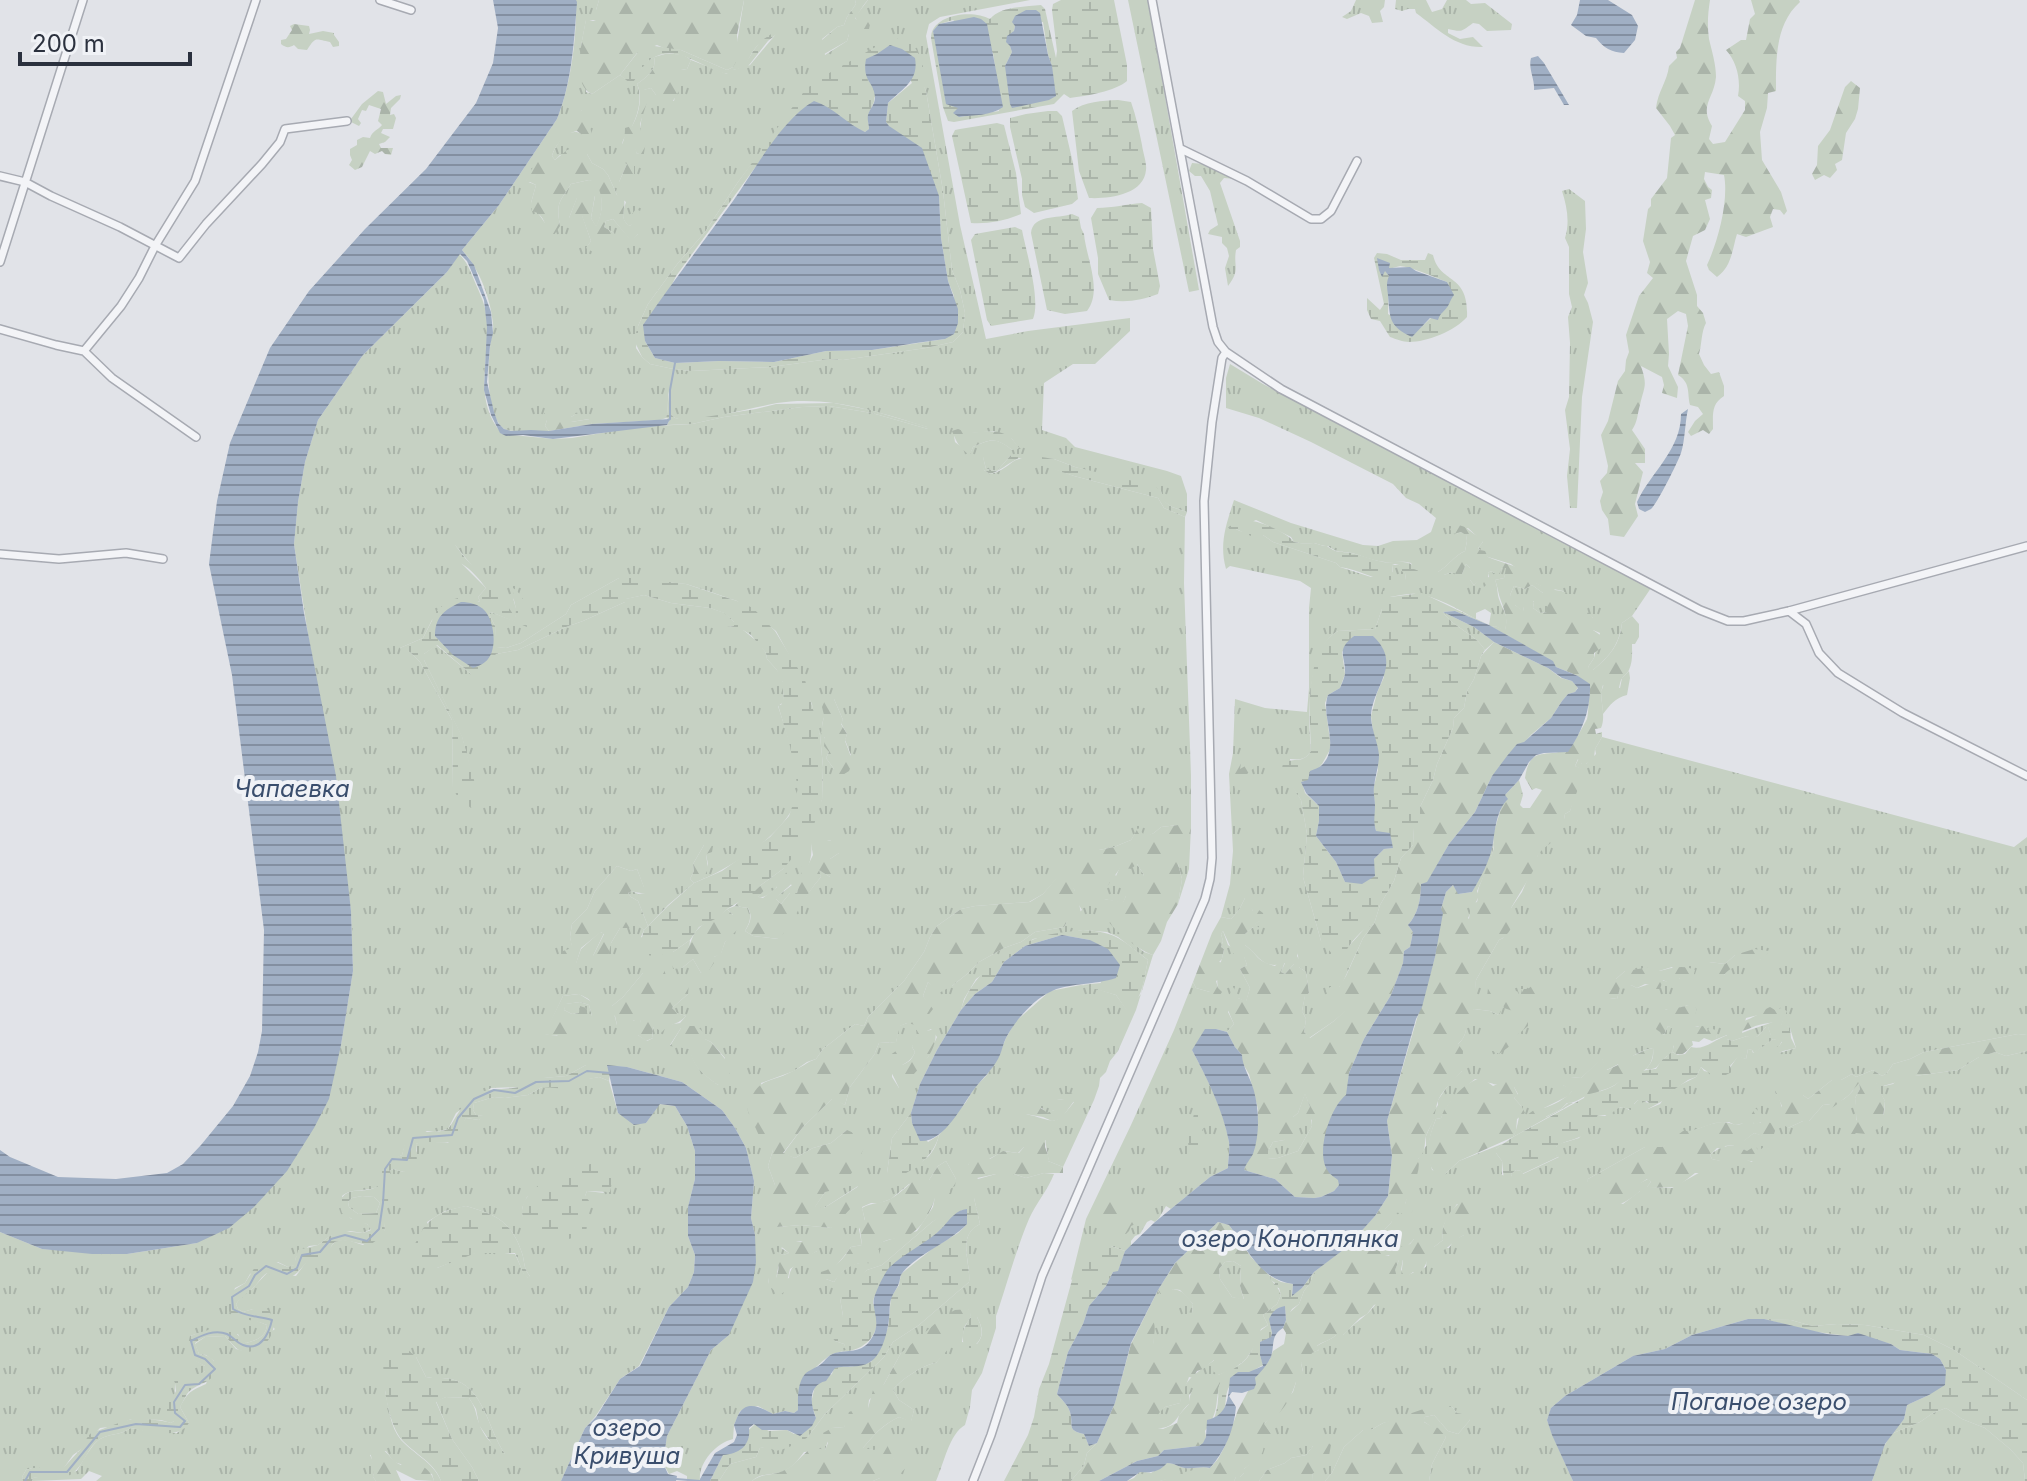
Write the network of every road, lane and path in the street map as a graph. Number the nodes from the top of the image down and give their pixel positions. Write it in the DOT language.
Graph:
graph roads {
  1 [pos="83,0"];
  2 [pos="256,0"];
  3 [pos="380,0"];
  4 [pos="1152,0"];
  5 [pos="411,10"];
  6 [pos="347,121"];
  7 [pos="1181,149"];
  8 [pos="1357,161"];
  9 [pos="0,176"];
  10 [pos="25,182"];
  11 [pos="155,246"];
  12 [pos="0,262"];
  13 [pos="0,329"];
  14 [pos="84,351"];
  15 [pos="1226,352"];
  16 [pos="196,437"];
  17 [pos="2027,546"];
  18 [pos="0,554"];
  19 [pos="163,559"];
  20 [pos="1789,611"];
  21 [pos="2027,776"];
  22 [pos="973,1481"];
  1 -- 10 [label="street"];
  2 -- 11 [label="street"];
  3 -- 5 [label="street"];
  4 -- 7 [label="street"];
  6 -- 11 [label="street"];
  7 -- 8 [label="street"];
  7 -- 15 [label="street"];
  9 -- 10 [label="street"];
  10 -- 11 [label="street"];
  10 -- 12 [label="street"];
  11 -- 14 [label="street"];
  13 -- 14 [label="street"];
  14 -- 16 [label="street"];
  15 -- 20 [label="street"];
  15 -- 22 [label="street"];
  17 -- 20 [label="street"];
  18 -- 19 [label="street"];
  20 -- 21 [label="street"];
}
